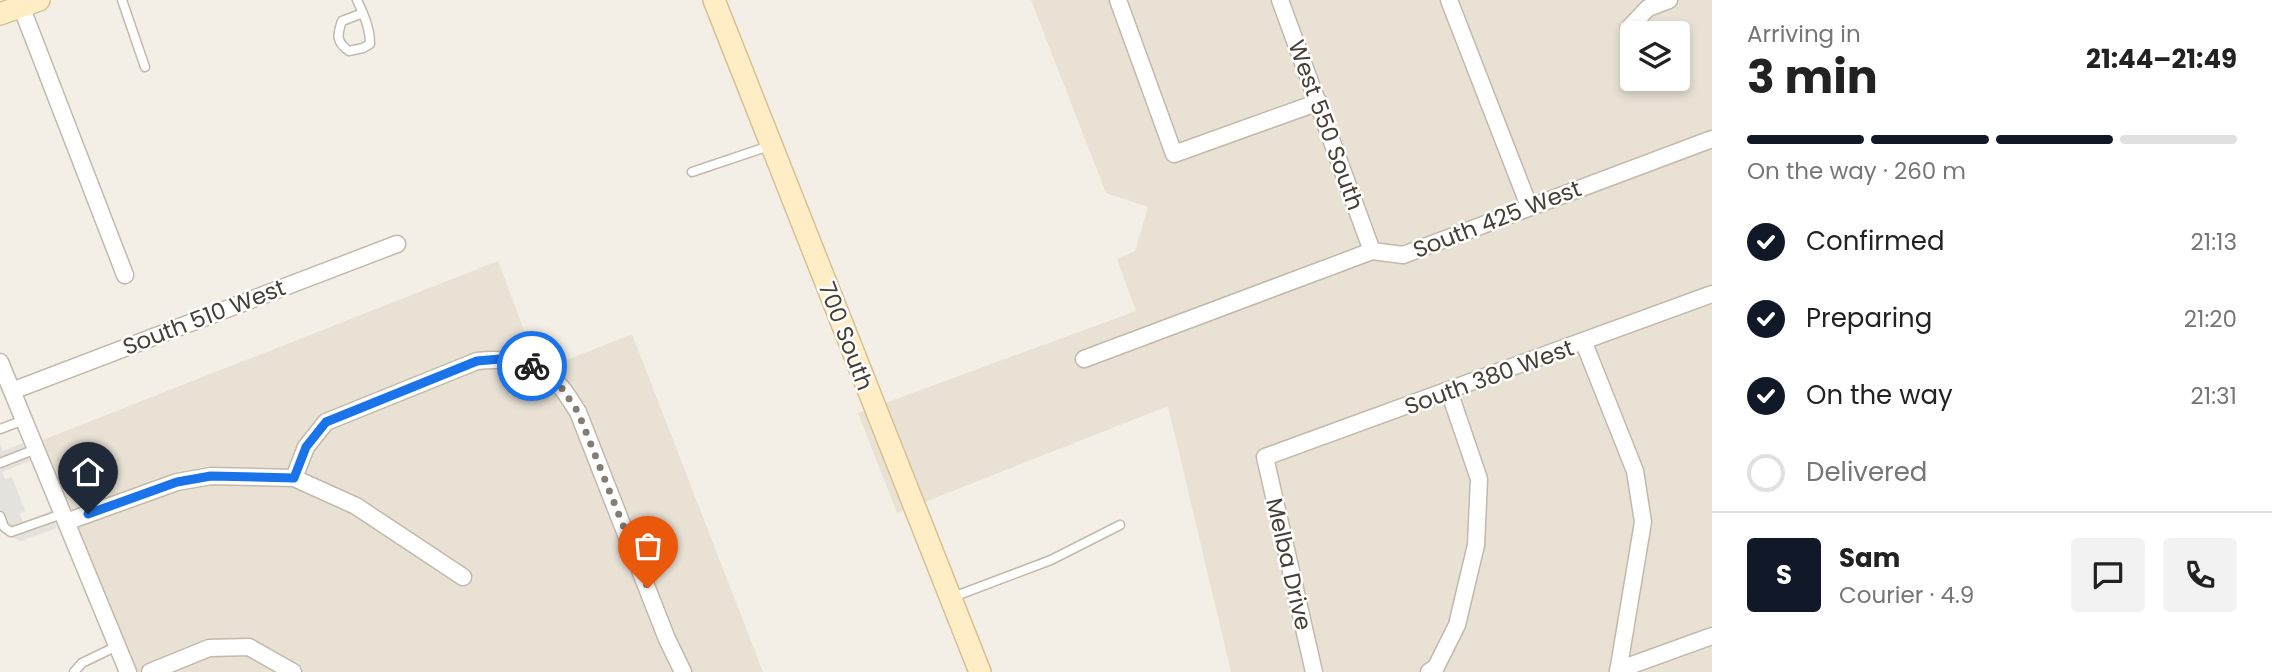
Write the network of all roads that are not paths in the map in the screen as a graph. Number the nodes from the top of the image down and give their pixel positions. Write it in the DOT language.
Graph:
graph roads {
  1 [pos="121,0"];
  2 [pos="357,0"];
  3 [pos="714,0"];
  4 [pos="1118,0"];
  5 [pos="1280,0"];
  6 [pos="1448,0"];
  7 [pos="1669,0"];
  8 [pos="30,3"];
  9 [pos="363,13"];
  10 [pos="0,14"];
  11 [pos="1636,21"];
  12 [pos="145,67"];
  13 [pos="1319,102"];
  14 [pos="1712,138"];
  15 [pos="771,145"];
  16 [pos="692,172"];
  17 [pos="1529,206"];
  18 [pos="397,244"];
  19 [pos="1372,251"];
  20 [pos="125,275"];
  21 [pos="1712,294"];
  22 [pos="1584,342"];
  23 [pos="1084,359"];
  24 [pos="0,362"];
  25 [pos="12,391"];
  26 [pos="1449,391"];
  27 [pos="24,419"];
  28 [pos="0,429"];
  29 [pos="36,449"];
  30 [pos="1265,457"];
  31 [pos="0,463"];
  32 [pos="294,478"];
  33 [pos="0,516"];
  34 [pos="64,518"];
  35 [pos="1120,525"];
  36 [pos="463,577"];
  37 [pos="950,598"];
  38 [pos="1712,636"];
  39 [pos="117,646"];
  40 [pos="1618,671"];
  41 [pos="74,672"];
  42 [pos="128,672"];
  43 [pos="150,672"];
  44 [pos="293,672"];
  45 [pos="682,672"];
  46 [pos="980,672"];
  47 [pos="1314,672"];
  48 [pos="1429,672"];
  1 -- 12 [label="lane"];
  2 -- 9 [label="lane"];
  3 -- 15 [label="street, 700 South"];
  4 -- 13 [label="street"];
  5 -- 13 [label="street, West 550 South"];
  6 -- 17 [label="street"];
  7 -- 11 [label="street"];
  8 -- 10 [label="street"];
  8 -- 20 [label="street"];
  9 -- 9 [label="lane"];
  13 -- 19 [label="street, West 550 South"];
  14 -- 17 [label="street, South 425 West"];
  15 -- 16 [label="lane"];
  15 -- 37 [label="street, 700 South"];
  17 -- 19 [label="street, South 425 West"];
  18 -- 25 [label="street, South 510 West"];
  19 -- 23 [label="street, South 425 West"];
  21 -- 22 [label="street, South 380 West"];
  22 -- 26 [label="street, South 380 West"];
  22 -- 40 [label="street"];
  24 -- 25 [label="street"];
  25 -- 27 [label="street"];
  26 -- 30 [label="street, South 380 West"];
  26 -- 48 [label="street"];
  27 -- 28 [label="lane"];
  27 -- 29 [label="street"];
  29 -- 31 [label="lane"];
  29 -- 34 [label="street"];
  30 -- 47 [label="street, Melba Drive"];
  32 -- 34 [label="street"];
  32 -- 36 [label="street"];
  32 -- 45 [label="street"];
  33 -- 34 [label="lane"];
  34 -- 39 [label="street"];
  35 -- 37 [label="lane"];
  37 -- 46 [label="street, 700 South"];
  38 -- 40 [label="street"];
  39 -- 41 [label="lane"];
  39 -- 42 [label="street"];
  43 -- 44 [label="street"];
}
